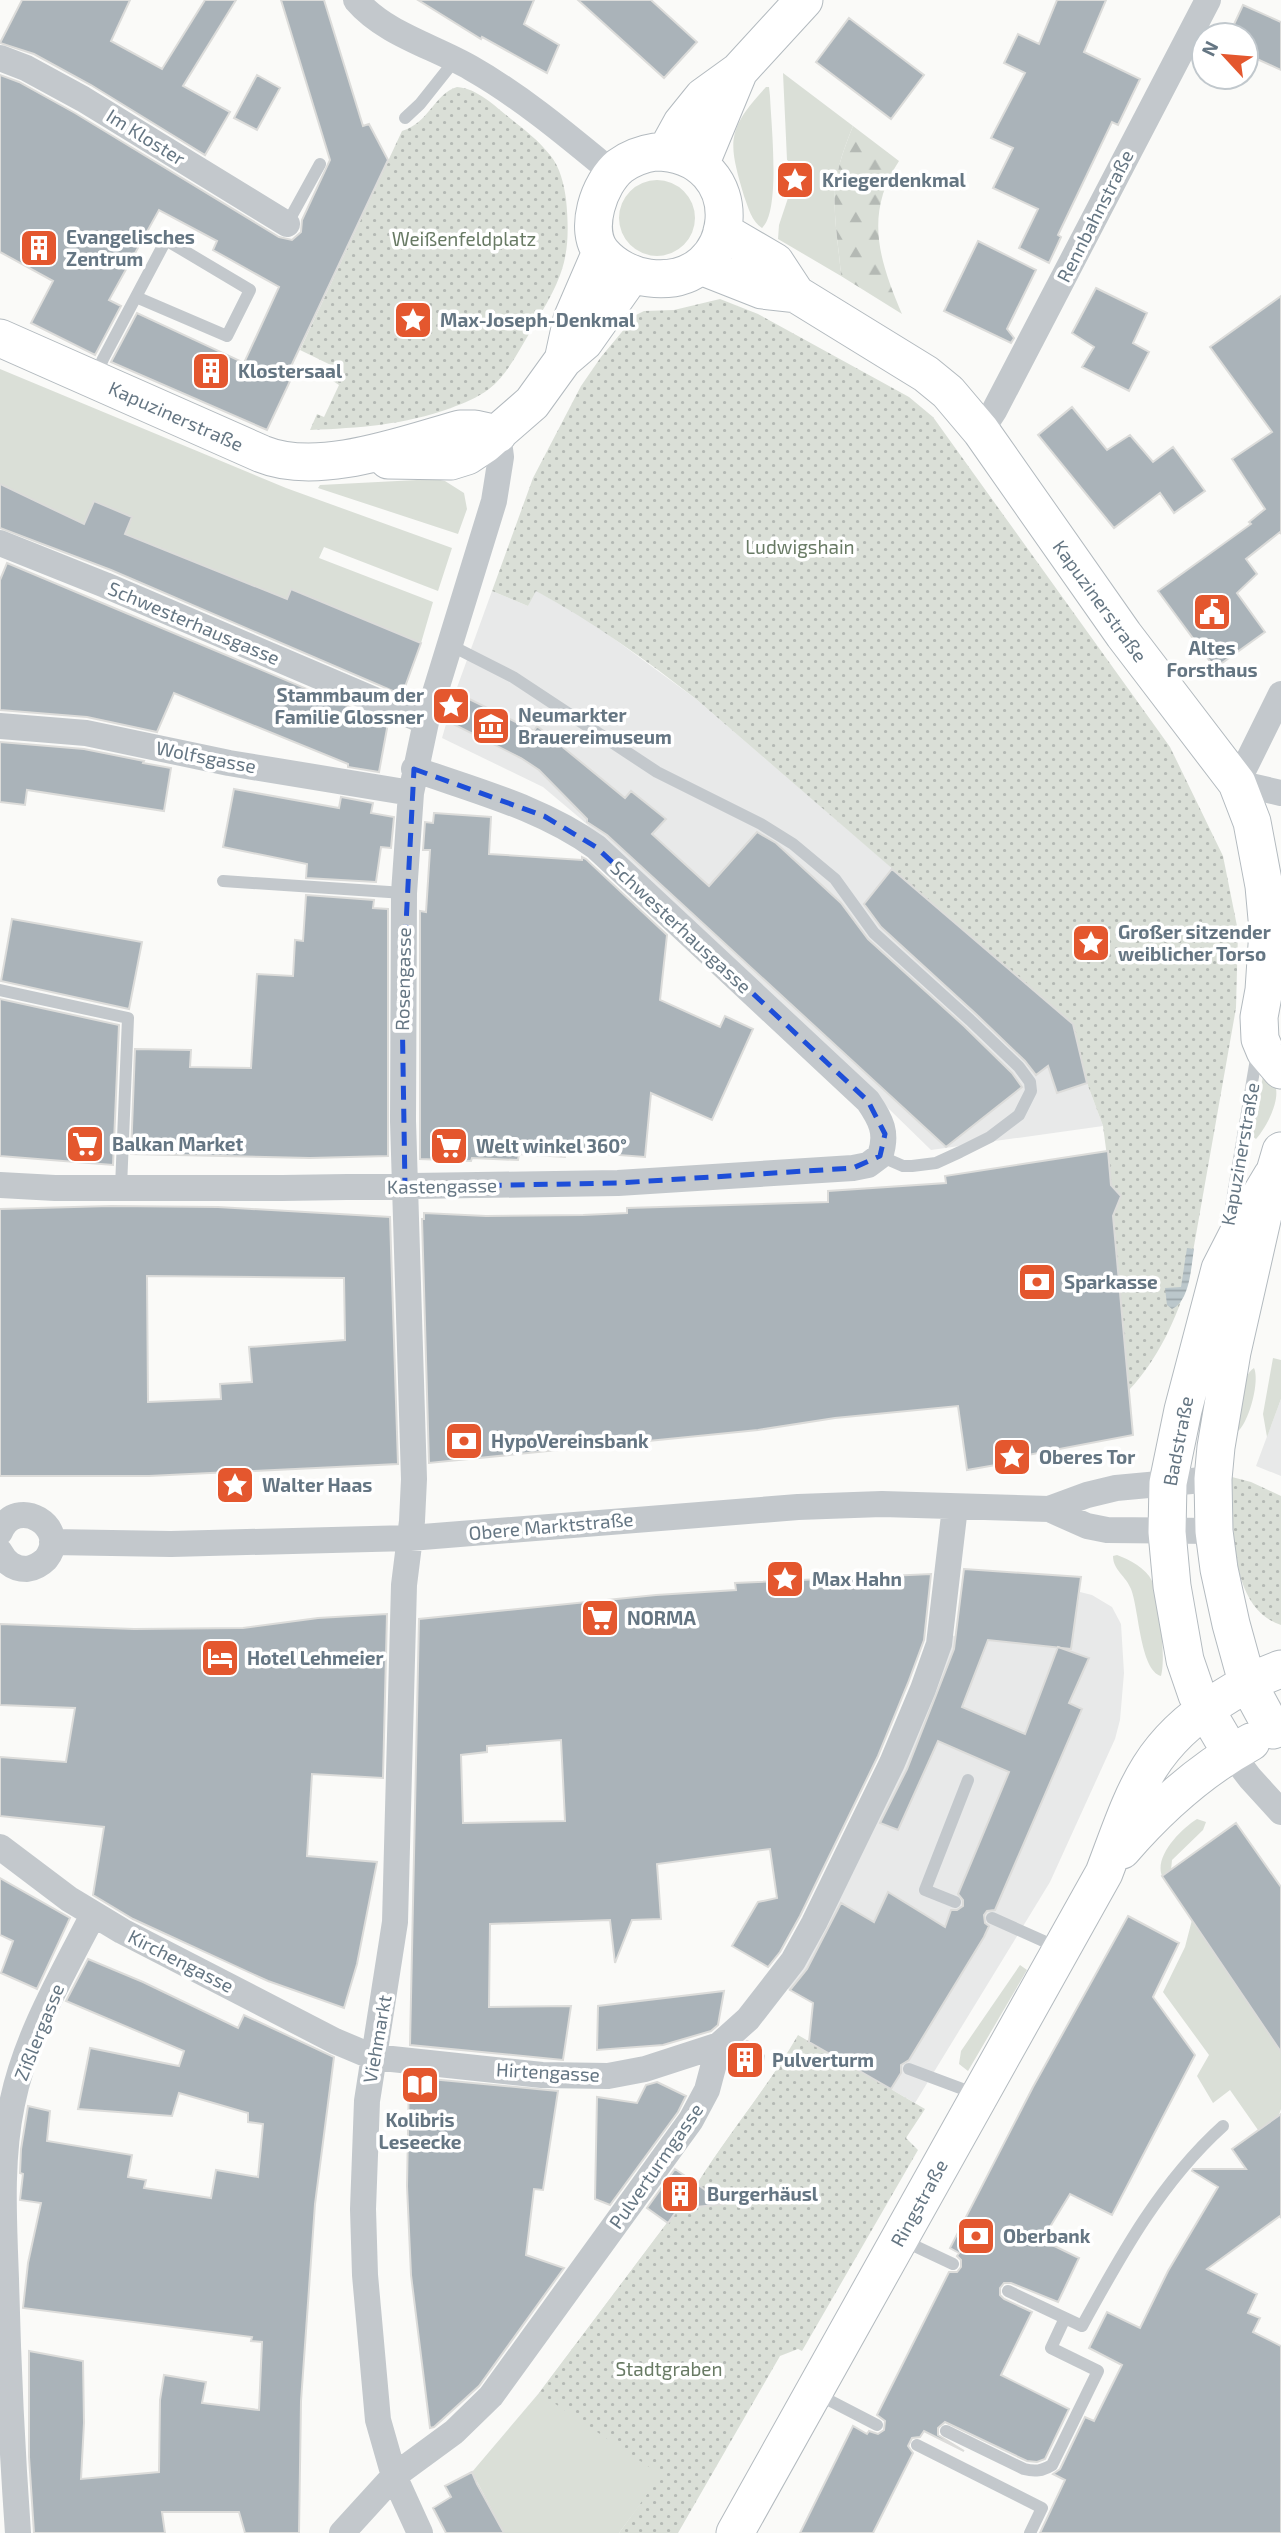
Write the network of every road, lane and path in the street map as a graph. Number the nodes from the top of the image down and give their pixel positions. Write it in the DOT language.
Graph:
graph roads {
  1 [pos="356,0"];
  2 [pos="804,0"];
  3 [pos="1208,0"];
  4 [pos="0,58"];
  5 [pos="455,60"];
  6 [pos="739,71"];
  7 [pos="405,118"];
  8 [pos="666,152"];
  9 [pos="320,164"];
  10 [pos="700,165"];
  11 [pos="613,173"];
  12 [pos="287,224"];
  13 [pos="722,231"];
  14 [pos="601,252"];
  15 [pos="701,266"];
  16 [pos="632,274"];
  17 [pos="796,293"];
  18 [pos="136,297"];
  19 [pos="0,338"];
  20 [pos="563,360"];
  21 [pos="99,368"];
  22 [pos="981,431"];
  23 [pos="498,433"];
  24 [pos="0,543"];
  25 [pos="450,645"];
  26 [pos="1281,694"];
  27 [pos="426,722"];
  28 [pos="0,726"];
  29 [pos="413,781"];
  30 [pos="1237,783"];
  31 [pos="1281,793"];
  32 [pos="223,881"];
  33 [pos="404,893"];
  34 [pos="0,990"];
  35 [pos="1273,997"];
  36 [pos="1260,1039"];
  37 [pos="1281,1070"];
  38 [pos="880,1156"];
  39 [pos="1277,1163"];
  40 [pos="0,1185"];
  41 [pos="121,1187"];
  42 [pos="405,1187"];
  43 [pos="1220,1269"];
  44 [pos="1213,1479"];
  45 [pos="1168,1483"];
  46 [pos="954,1507"];
  47 [pos="1049,1509"];
  48 [pos="1214,1531"];
  49 [pos="0,1532"];
  50 [pos="1167,1532"];
  51 [pos="410,1538"];
  52 [pos="52,1542"];
  53 [pos="0,1552"];
  54 [pos="1281,1669"];
  55 [pos="1248,1682"];
  56 [pos="1205,1709"];
  57 [pos="1278,1734"];
  58 [pos="1231,1753"];
  59 [pos="968,1780"];
  60 [pos="1281,1812"];
  61 [pos="0,1847"];
  62 [pos="1104,1873"];
  63 [pos="955,1902"];
  64 [pos="93,1915"];
  65 [pos="992,1918"];
  66 [pos="1062,1949"];
  67 [pos="719,2045"];
  68 [pos="373,2057"];
  69 [pos="909,2069"];
  70 [pos="979,2096"];
  71 [pos="1223,2126"];
  72 [pos="899,2239"];
  73 [pos="953,2264"];
  74 [pos="1008,2291"];
  75 [pos="1065,2318"];
  76 [pos="813,2392"];
  77 [pos="5,2414"];
  78 [pos="877,2425"];
  79 [pos="946,2431"];
  80 [pos="917,2445"];
  81 [pos="394,2476"];
  82 [pos="18,2533"];
  83 [pos="342,2533"];
  84 [pos="420,2533"];
  85 [pos="735,2533"];
  86 [pos="1030,2533"];
  1 -- 5 [label="street"];
  2 -- 6 [label="street"];
  3 -- 22 [label="street, Rennbahnstraße"];
  4 -- 12 [label="street, Im Kloster"];
  5 -- 7 [label="lane"];
  5 -- 11 [label="street"];
  6 -- 8 [label="street"];
  6 -- 10 [label="street"];
  8 -- 10 [label="street"];
  8 -- 11 [label="street"];
  9 -- 12 [label="lane"];
  10 -- 13 [label="street"];
  11 -- 14 [label="street"];
  13 -- 15 [label="street"];
  13 -- 17 [label="street, Kapuzinerstraße"];
  14 -- 16 [label="street"];
  14 -- 20 [label="street"];
  15 -- 16 [label="street"];
  15 -- 17 [label="street, Kapuzinerstraße"];
  16 -- 20 [label="street"];
  17 -- 22 [label="street, Kapuzinerstraße"];
  18 -- 18 [label="lane"];
  18 -- 21 [label="lane"];
  19 -- 23 [label="street, Kapuzinerstraße"];
  20 -- 23 [label="street"];
  22 -- 30 [label="street, Kapuzinerstraße"];
  23 -- 25 [label="street, Rosengasse"];
  24 -- 27 [label="street, Schwesterhausgasse"];
  25 -- 27 [label="street, Rosengasse"];
  25 -- 38 [label="lane"];
  26 -- 30 [label="street"];
  27 -- 29 [label="street, Rosengasse"];
  28 -- 29 [label="street, Wolfsgasse"];
  29 -- 33 [label="street, Rosengasse"];
  29 -- 38 [label="street, Schwesterhausgasse"];
  30 -- 31 [label="street"];
  30 -- 35 [label="street, Kapuzinerstraße"];
  32 -- 33 [label="lane"];
  33 -- 42 [label="street, Rosengasse"];
  34 -- 41 [label="lane"];
  35 -- 36 [label="street, Kapuzinerstraße"];
  36 -- 37 [label="street, Kapuzinerstraße"];
  36 -- 43 [label="lane, Kapuzinerstraße"];
  38 -- 42 [label="street, Kastengasse"];
  39 -- 43 [label="street, Badstraße"];
  39 -- 44 [label="street, Badstraße"];
  40 -- 41 [label="street, Kastengasse"];
  41 -- 42 [label="street, Kastengasse"];
  42 -- 51 [label="street, Rosengasse"];
  43 -- 45 [label="street, Badstraße"];
  44 -- 45 [label="street, Obere Marktstraße"];
  44 -- 48 [label="street, Badstraße"];
  45 -- 47 [label="street, Obere Marktstraße"];
  45 -- 50 [label="street, Badstraße"];
  46 -- 47 [label="street, Obere Marktstraße"];
  46 -- 51 [label="street, Obere Marktstraße"];
  46 -- 67 [label="street"];
  47 -- 50 [label="street, Obere Marktstraße"];
  48 -- 50 [label="street, Obere Marktstraße"];
  48 -- 55 [label="street, Badstraße"];
  49 -- 52 [label="street"];
  50 -- 56 [label="street, Badstraße"];
  51 -- 52 [label="street, Obere Marktstraße"];
  51 -- 68 [label="street, Viehmarkt"];
  52 -- 53 [label="street"];
  54 -- 55 [label="street, Ringstraße"];
  55 -- 56 [label="street, Ringstraße"];
  55 -- 57 [label="street, Badstraße"];
  56 -- 58 [label="street, Badstraße"];
  56 -- 62 [label="street, Ringstraße"];
  57 -- 58 [label="street, Ringstraße"];
  58 -- 60 [label="street"];
  58 -- 62 [label="street, Ringstraße"];
  59 -- 63 [label="lane"];
  61 -- 64 [label="street, Kirchengasse"];
  62 -- 66 [label="street, Ringstraße"];
  64 -- 68 [label="street, Kirchengasse"];
  64 -- 77 [label="street, Zißlergasse"];
  65 -- 66 [label="lane"];
  66 -- 70 [label="street, Ringstraße"];
  67 -- 68 [label="street, Hirtengasse"];
  67 -- 81 [label="street, Pulverturmgasse"];
  68 -- 81 [label="street, Viehmarkt"];
  69 -- 70 [label="lane"];
  70 -- 72 [label="street, Ringstraße"];
  71 -- 75 [label="lane"];
  72 -- 73 [label="lane"];
  72 -- 76 [label="street, Ringstraße"];
  74 -- 75 [label="lane"];
  75 -- 79 [label="lane"];
  76 -- 78 [label="lane"];
  76 -- 85 [label="street, Ringstraße"];
  77 -- 82 [label="street, Zißlergasse"];
  80 -- 86 [label="lane"];
  81 -- 83 [label="street, Pulverturmgasse"];
  81 -- 84 [label="street, Viehmarkt"];
}
